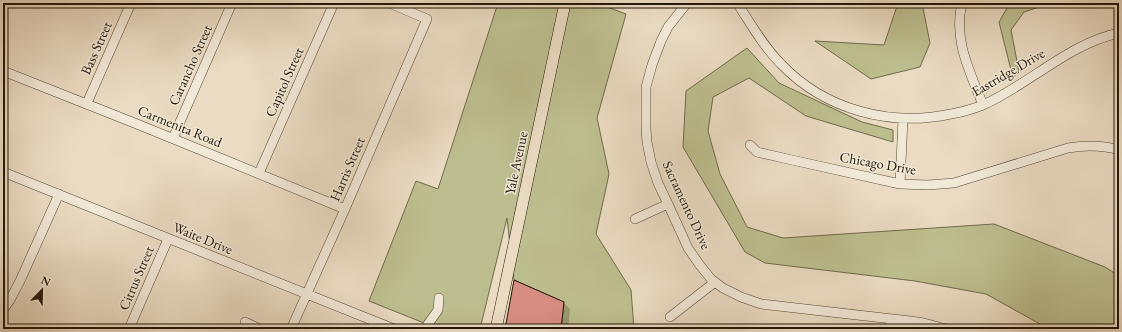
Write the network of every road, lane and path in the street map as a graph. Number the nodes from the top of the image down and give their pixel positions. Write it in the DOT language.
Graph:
graph roads {
  1 [pos="4,3"];
  2 [pos="131,3"];
  3 [pos="232,3"];
  4 [pos="334,3"];
  5 [pos="389,3"];
  6 [pos="565,3"];
  7 [pos="687,3"];
  8 [pos="737,3"];
  9 [pos="962,3"];
  10 [pos="3,6"];
  11 [pos="1119,33"];
  12 [pos="3,71"];
  13 [pos="87,103"];
  14 [pos="983,105"];
  15 [pos="903,119"];
  16 [pos="172,138"];
  17 [pos="750,144"];
  18 [pos="1119,150"];
  19 [pos="3,172"];
  20 [pos="259,173"];
  21 [pos="900,184"];
  22 [pos="59,194"];
  23 [pos="668,204"];
  24 [pos="345,209"];
  25 [pos="635,219"];
  26 [pos="168,239"];
  27 [pos="715,282"];
  28 [pos="306,294"];
  29 [pos="439,298"];
  30 [pos="5,307"];
  31 [pos="670,316"];
  32 [pos="892,319"];
  33 [pos="245,322"];
  34 [pos="129,329"];
  35 [pos="260,329"];
  36 [pos="291,329"];
  37 [pos="394,329"];
  38 [pos="426,329"];
  39 [pos="496,329"];
  40 [pos="891,329"];
  41 [pos="946,329"];
  1 -- 10 [label="main road"];
  2 -- 13 [label="street, Bass Street"];
  3 -- 16 [label="street, Carancho Street"];
  4 -- 20 [label="street, Capitol Street"];
  5 -- 24 [label="street, Harris Street"];
  6 -- 39 [label="main road, Yale Avenue"];
  7 -- 23 [label="street, Sacramento Drive"];
  8 -- 15 [label="street, Eastridge Drive"];
  9 -- 14 [label="street"];
  11 -- 14 [label="street, Eastridge Drive"];
  12 -- 13 [label="street, Carmenita Road"];
  13 -- 16 [label="street, Carmenita Road"];
  14 -- 15 [label="street, Eastridge Drive"];
  15 -- 21 [label="street"];
  16 -- 20 [label="street, Carmenita Road"];
  17 -- 21 [label="street, Chicago Drive"];
  18 -- 21 [label="street, Chicago Drive"];
  19 -- 22 [label="street, Waite Drive"];
  20 -- 24 [label="street, Carmenita Road"];
  22 -- 26 [label="street, Waite Drive"];
  22 -- 30 [label="street"];
  23 -- 25 [label="street"];
  23 -- 27 [label="street, Sacramento Drive"];
  24 -- 28 [label="street, Harris Street"];
  26 -- 28 [label="street, Waite Drive"];
  26 -- 34 [label="street, Citrus Street"];
  27 -- 31 [label="street"];
  27 -- 32 [label="street, Sacramento Drive"];
  28 -- 36 [label="street, Harris Street"];
  28 -- 37 [label="street, Waite Drive"];
  29 -- 38 [label="street"];
  32 -- 40 [label="street"];
  32 -- 41 [label="street, Sacramento Drive"];
  33 -- 35 [label="street"];
}
